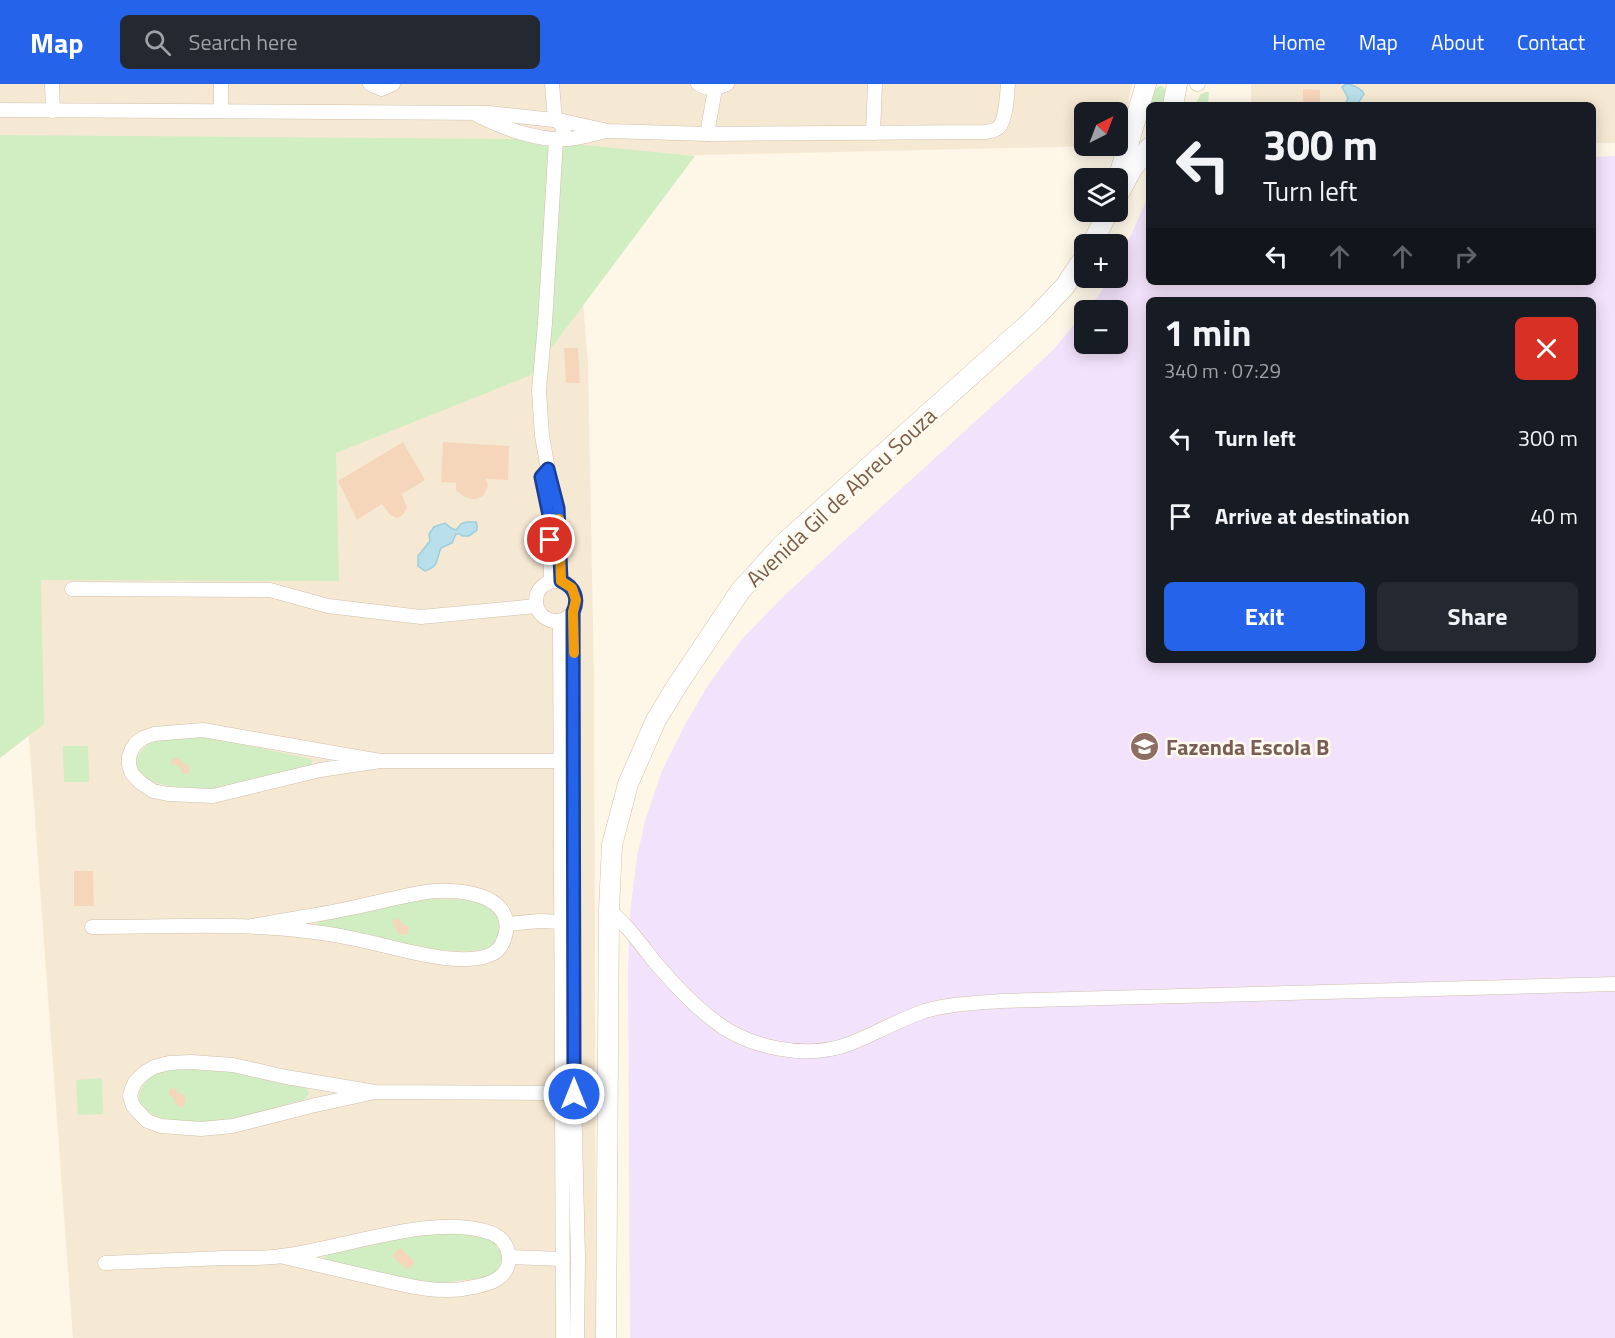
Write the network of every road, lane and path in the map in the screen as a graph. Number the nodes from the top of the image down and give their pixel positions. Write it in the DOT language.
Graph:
graph roads {
  1 [pos="52,84"];
  2 [pos="221,84"];
  3 [pos="552,84"];
  4 [pos="698,84"];
  5 [pos="875,84"];
  6 [pos="1008,84"];
  7 [pos="1146,84"];
  8 [pos="1177,84"];
  9 [pos="382,86"];
  10 [pos="721,86"];
  11 [pos="1174,102"];
  12 [pos="0,111"];
  13 [pos="53,111"];
  14 [pos="221,111"];
  15 [pos="382,111"];
  16 [pos="474,113"];
  17 [pos="555,120"];
  18 [pos="608,131"];
  19 [pos="873,133"];
  20 [pos="707,134"];
  21 [pos="556,140"];
  22 [pos="1146,152"];
  23 [pos="1121,168"];
  24 [pos="1128,176"];
  25 [pos="1074,273"];
  26 [pos="556,581"];
  27 [pos="72,589"];
  28 [pos="536,606"];
  29 [pos="573,612"];
  30 [pos="560,621"];
  31 [pos="322,751"];
  32 [pos="380,761"];
  33 [pos="561,761"];
  34 [pos="320,770"];
  35 [pos="609,910"];
  36 [pos="316,914"];
  37 [pos="562,922"];
  38 [pos="507,924"];
  39 [pos="252,926"];
  40 [pos="92,927"];
  41 [pos="316,932"];
  42 [pos="1615,984"];
  43 [pos="310,1082"];
  44 [pos="375,1092"];
  45 [pos="562,1093"];
  46 [pos="311,1106"];
  47 [pos="322,1250"];
  48 [pos="280,1256"];
  49 [pos="509,1257"];
  50 [pos="563,1259"];
  51 [pos="105,1263"];
  52 [pos="321,1266"];
  53 [pos="563,1338"];
  54 [pos="577,1338"];
  55 [pos="606,1338"];
  1 -- 13 [label="street"];
  2 -- 14 [label="street"];
  3 -- 17 [label="street"];
  4 -- 10 [label="street"];
  5 -- 19 [label="street"];
  6 -- 19 [label="street"];
  7 -- 23 [label="street"];
  8 -- 11 [label="street"];
  9 -- 15 [label="street"];
  10 -- 20 [label="street"];
  12 -- 13 [label="street"];
  13 -- 14 [label="street"];
  14 -- 15 [label="street"];
  15 -- 16 [label="street"];
  16 -- 17 [label="street"];
  16 -- 21 [label="street"];
  17 -- 18 [label="street"];
  17 -- 21 [label="street"];
  18 -- 20 [label="street"];
  18 -- 21 [label="street"];
  19 -- 20 [label="street"];
  21 -- 26 [label="street"];
  22 -- 24 [label="street"];
  25 -- 35 [label="street, Avenida Gil de Abreu Souza"];
  26 -- 28 [label="street"];
  26 -- 29 [label="street"];
  27 -- 28 [label="street"];
  28 -- 30 [label="street"];
  29 -- 30 [label="street"];
  29 -- 54 [label="street"];
  30 -- 33 [label="street"];
  31 -- 32 [label="street"];
  31 -- 34 [label="street"];
  31 -- 34 [label="street"];
  32 -- 33 [label="street"];
  32 -- 34 [label="street"];
  33 -- 37 [label="street"];
  35 -- 42 [label="street"];
  35 -- 55 [label="street, Avenida Gil de Abreu Souza"];
  36 -- 38 [label="street"];
  36 -- 39 [label="street"];
  36 -- 41 [label="street"];
  37 -- 38 [label="street"];
  37 -- 45 [label="street"];
  38 -- 41 [label="street"];
  39 -- 40 [label="street"];
  39 -- 41 [label="street"];
  43 -- 44 [label="street"];
  43 -- 46 [label="street"];
  43 -- 46 [label="street"];
  44 -- 45 [label="street"];
  44 -- 46 [label="street"];
  45 -- 50 [label="street"];
  47 -- 48 [label="street"];
  47 -- 49 [label="street"];
  47 -- 52 [label="street"];
  48 -- 51 [label="street"];
  48 -- 52 [label="street"];
  49 -- 50 [label="street"];
  49 -- 52 [label="street"];
  50 -- 53 [label="street"];
}
